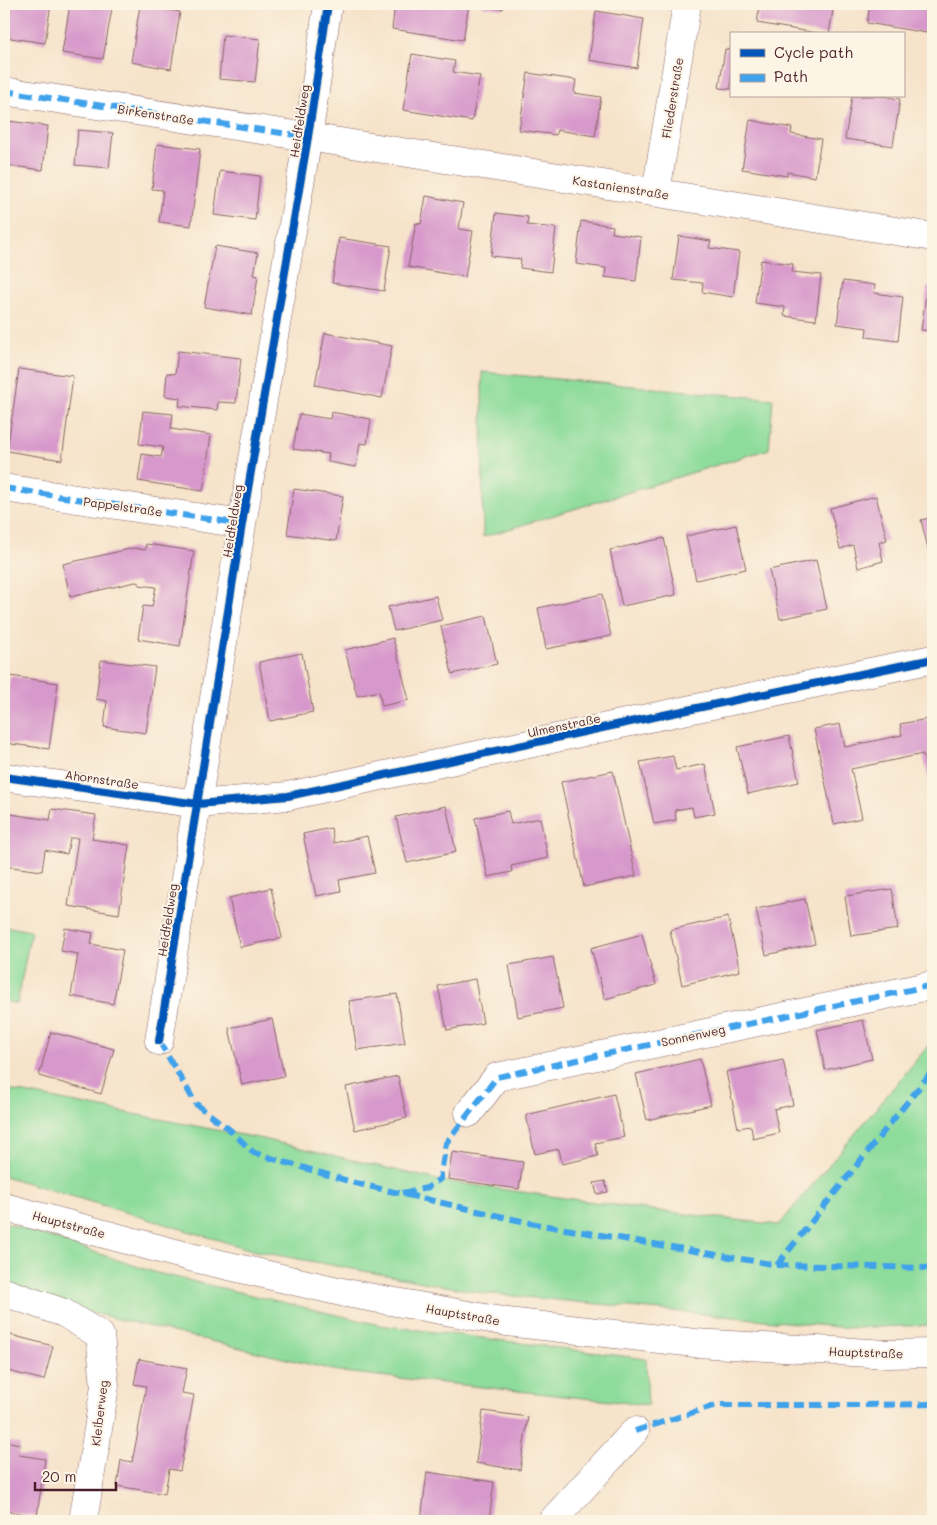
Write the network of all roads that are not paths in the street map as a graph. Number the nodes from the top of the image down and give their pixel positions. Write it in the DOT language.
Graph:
graph roads {
  1 [pos="328,4"];
  2 [pos="687,4"];
  3 [pos="4,91"];
  4 [pos="308,137"];
  5 [pos="656,192"];
  6 [pos="933,237"];
  7 [pos="4,488"];
  8 [pos="242,524"];
  9 [pos="933,659"];
  10 [pos="4,777"];
  11 [pos="198,804"];
  12 [pos="933,984"];
  13 [pos="159,1041"];
  14 [pos="469,1113"];
  15 [pos="4,1207"];
  16 [pos="4,1292"];
  17 [pos="933,1354"];
  18 [pos="635,1431"];
  19 [pos="83,1521"];
  20 [pos="552,1521"];
  1 -- 4 [label="street, Heidfeldweg"];
  2 -- 5 [label="street, Fliederstraße"];
  3 -- 4 [label="street, Birkenstraße"];
  4 -- 5 [label="street, Kastanienstraße"];
  4 -- 8 [label="street, Heidfeldweg"];
  5 -- 6 [label="street, Kastanienstraße"];
  7 -- 8 [label="street, Pappelstraße"];
  8 -- 11 [label="street, Heidfeldweg"];
  9 -- 11 [label="street, Ulmenstraße"];
  10 -- 11 [label="street, Ahornstraße"];
  11 -- 13 [label="street, Heidfeldweg"];
  12 -- 14 [label="street, Sonnenweg"];
  15 -- 17 [label="street, Hauptstraße"];
  16 -- 19 [label="street, Kleiberweg"];
  18 -- 20 [label="street"];
}
